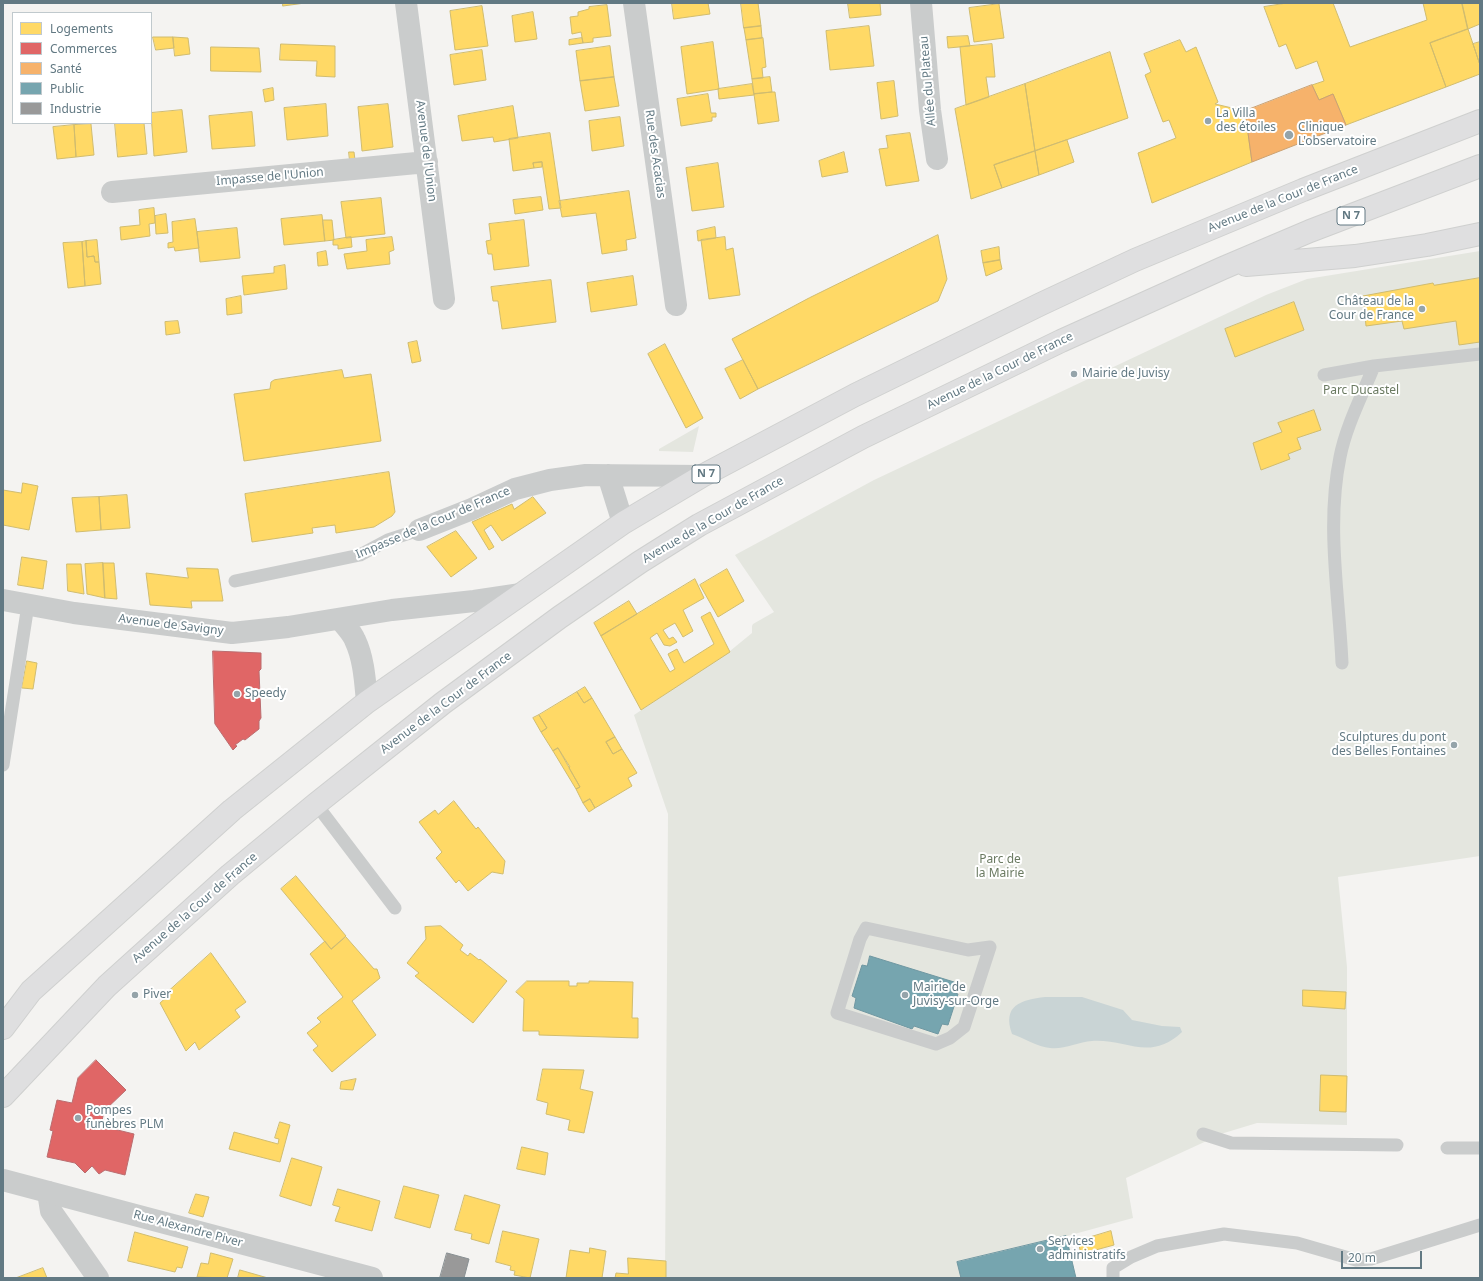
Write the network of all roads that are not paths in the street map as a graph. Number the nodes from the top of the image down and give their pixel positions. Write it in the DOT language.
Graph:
graph roads {
  1 [pos="406,3"];
  2 [pos="634,3"];
  3 [pos="921,3"];
  4 [pos="1480,121"];
  5 [pos="937,159"];
  6 [pos="427,162"];
  7 [pos="1480,166"];
  8 [pos="112,192"];
  9 [pos="1480,234"];
  10 [pos="1223,268"];
  11 [pos="444,299"];
  12 [pos="676,305"];
  13 [pos="1480,354"];
  14 [pos="1374,366"];
  15 [pos="1324,375"];
  16 [pos="608,475"];
  17 [pos="702,476"];
  18 [pos="623,523"];
  19 [pos="419,530"];
  20 [pos="235,581"];
  21 [pos="521,594"];
  22 [pos="3,600"];
  23 [pos="28,605"];
  24 [pos="340,619"];
  25 [pos="1342,663"];
  26 [pos="367,702"];
  27 [pos="3,765"];
  28 [pos="316,804"];
  29 [pos="395,908"];
  30 [pos="990,947"];
  31 [pos="32,991"];
  32 [pos="3,1008"];
  33 [pos="3,1028"];
  34 [pos="3,1096"];
  35 [pos="1203,1134"];
  36 [pos="1397,1145"];
  37 [pos="1447,1148"];
  38 [pos="1480,1148"];
  39 [pos="3,1180"];
  40 [pos="48,1192"];
  41 [pos="1480,1225"];
  42 [pos="98,1278"];
  43 [pos="372,1278"];
  44 [pos="1113,1278"];
  1 -- 6 [label="street, Avenue de l'Union"];
  2 -- 12 [label="street, Rue des Acacias"];
  3 -- 5 [label="street, Allée du Plateau"];
  4 -- 17 [label="main road, Avenue de la Cour de France / N 7"];
  6 -- 8 [label="street, Impasse de l'Union"];
  6 -- 11 [label="street, Avenue de l'Union"];
  7 -- 10 [label="main road, Avenue de la Cour de France / N 7"];
  9 -- 10 [label="main road"];
  10 -- 28 [label="main road, Avenue de la Cour de France / N 7"];
  13 -- 14 [label="lane"];
  14 -- 15 [label="lane"];
  14 -- 25 [label="lane"];
  16 -- 17 [label="street, Impasse de la Cour de France"];
  16 -- 18 [label="street"];
  16 -- 19 [label="street, Impasse de la Cour de France"];
  17 -- 18 [label="main road, Avenue de la Cour de France / N 7"];
  18 -- 21 [label="main road, Avenue de la Cour de France / N 7"];
  19 -- 20 [label="lane, Impasse de la Cour de France"];
  21 -- 24 [label="street, Avenue de la Cour de France"];
  21 -- 26 [label="main road, Avenue de la Cour de France / N 7"];
  22 -- 23 [label="street, Avenue de Savigny"];
  23 -- 24 [label="street, Avenue de Savigny"];
  23 -- 27 [label="lane"];
  24 -- 26 [label="street"];
  26 -- 31 [label="main road, Avenue de la Cour de France / N 7"];
  28 -- 29 [label="lane"];
  28 -- 34 [label="main road, Avenue de la Cour de France / N 7"];
  30 -- 30 [label="lane"];
  31 -- 32 [label="street, Avenue de la Cour de France"];
  31 -- 33 [label="main road, Avenue de la Cour de France / N 7"];
  35 -- 36 [label="lane"];
  37 -- 38 [label="lane"];
  39 -- 40 [label="street, Rue Alexandre Piver"];
  40 -- 42 [label="street"];
  40 -- 43 [label="street, Rue Alexandre Piver"];
  41 -- 44 [label="lane"];
}
